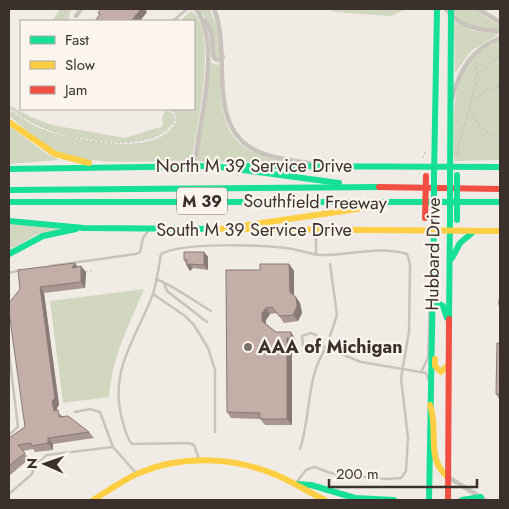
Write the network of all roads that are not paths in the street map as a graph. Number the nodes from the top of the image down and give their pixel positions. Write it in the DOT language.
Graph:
graph roads {
  1 [pos="79,9"];
  2 [pos="188,9"];
  3 [pos="196,9"];
  4 [pos="214,9"];
  5 [pos="437,9"];
  6 [pos="446,9"];
  7 [pos="478,9"];
  8 [pos="451,12"];
  9 [pos="76,16"];
  10 [pos="202,18"];
  11 [pos="174,20"];
  12 [pos="500,22"];
  13 [pos="500,31"];
  14 [pos="500,38"];
  15 [pos="223,57"];
  16 [pos="450,107"];
  17 [pos="9,122"];
  18 [pos="319,165"];
  19 [pos="111,166"];
  20 [pos="214,166"];
  21 [pos="416,166"];
  22 [pos="434,166"];
  23 [pos="450,166"];
  24 [pos="464,167"];
  25 [pos="500,167"];
  26 [pos="183,168"];
  27 [pos="9,169"];
  28 [pos="454,175"];
  29 [pos="364,187"];
  30 [pos="500,189"];
  31 [pos="9,190"];
  32 [pos="9,202"];
  33 [pos="500,202"];
  34 [pos="394,203"];
  35 [pos="454,220"];
  36 [pos="9,221"];
  37 [pos="84,228"];
  38 [pos="221,229"];
  39 [pos="149,230"];
  40 [pos="316,230"];
  41 [pos="418,230"];
  42 [pos="434,230"];
  43 [pos="450,230"];
  44 [pos="478,230"];
  45 [pos="467,231"];
  46 [pos="500,231"];
  47 [pos="9,254"];
  48 [pos="316,254"];
  49 [pos="450,262"];
  50 [pos="330,264"];
  51 [pos="49,266"];
  52 [pos="20,270"];
  53 [pos="9,273"];
  54 [pos="156,280"];
  55 [pos="164,283"];
  56 [pos="432,286"];
  57 [pos="152,294"];
  58 [pos="432,308"];
  59 [pos="211,311"];
  60 [pos="432,319"];
  61 [pos="206,322"];
  62 [pos="450,334"];
  63 [pos="319,345"];
  64 [pos="326,348"];
  65 [pos="9,353"];
  66 [pos="450,363"];
  67 [pos="403,370"];
  68 [pos="421,372"];
  69 [pos="430,385"];
  70 [pos="430,404"];
  71 [pos="75,412"];
  72 [pos="215,432"];
  73 [pos="9,435"];
  74 [pos="113,447"];
  75 [pos="300,450"];
  76 [pos="199,461"];
  77 [pos="137,474"];
  78 [pos="448,478"];
  79 [pos="296,484"];
  80 [pos="9,494"];
  81 [pos="342,498"];
  82 [pos="483,499"];
  83 [pos="93,500"];
  84 [pos="325,500"];
  85 [pos="367,500"];
  86 [pos="394,500"];
  87 [pos="430,500"];
  88 [pos="437,500"];
  89 [pos="448,500"];
  90 [pos="462,500"];
  1 -- 9 [label="street"];
  2 -- 11 [label="lane"];
  3 -- 10 [label="street"];
  4 -- 15 [label="street"];
  5 -- 22 [label="main road, Hubbard Drive"];
  6 -- 8 [label="street"];
  7 -- 12 [label="street"];
  8 -- 13 [label="street"];
  8 -- 16 [label="main road, Hubbard Drive"];
  10 -- 15 [label="street"];
  10 -- 26 [label="street"];
  14 -- 16 [label="street"];
  15 -- 18 [label="street"];
  16 -- 23 [label="main road, Hubbard Drive"];
  17 -- 19 [label="main road"];
  18 -- 20 [label="main road, North M 39 Service Drive"];
  18 -- 21 [label="main road, North M 39 Service Drive"];
  19 -- 26 [label="main road, North M 39 Service Drive"];
  19 -- 27 [label="main road, North M 39 Service Drive"];
  20 -- 26 [label="main road, North M 39 Service Drive"];
  20 -- 29 [label="main road"];
  21 -- 22 [label="main road, North M 39 Service Drive"];
  21 -- 41 [label="main road, bridge"];
  22 -- 23 [label="main road, North M 39 Service Drive"];
  22 -- 42 [label="main road, Hubbard Drive, bridge"];
  23 -- 24 [label="main road, North M 39 Service Drive"];
  23 -- 28 [label="main road, Hubbard Drive"];
  24 -- 25 [label="main road, North M 39 Service Drive"];
  24 -- 28 [label="main road"];
  28 -- 35 [label="main road, Hubbard Drive, bridge"];
  29 -- 30 [label="main road, Southfield Freeway / M 39"];
  29 -- 31 [label="main road, Southfield Freeway / M 39"];
  32 -- 34 [label="main road, Southfield Freeway / M 39"];
  33 -- 34 [label="main road, Southfield Freeway / M 39"];
  34 -- 38 [label="main road"];
  35 -- 43 [label="main road, Hubbard Drive"];
  35 -- 45 [label="main road"];
  36 -- 37 [label="main road, South M 39 Service Drive"];
  37 -- 39 [label="main road, South M 39 Service Drive"];
  37 -- 47 [label="main road"];
  38 -- 39 [label="main road, South M 39 Service Drive"];
  38 -- 40 [label="main road, South M 39 Service Drive"];
  39 -- 51 [label="lane"];
  40 -- 41 [label="main road, South M 39 Service Drive"];
  40 -- 48 [label="lane"];
  41 -- 42 [label="main road, South M 39 Service Drive"];
  42 -- 43 [label="main road, South M 39 Service Drive"];
  42 -- 56 [label="main road, Hubbard Drive"];
  43 -- 45 [label="main road, South M 39 Service Drive"];
  43 -- 49 [label="main road, Hubbard Drive"];
  44 -- 45 [label="main road, South M 39 Service Drive"];
  44 -- 46 [label="main road, South M 39 Service Drive"];
  44 -- 49 [label="main road"];
  48 -- 54 [label="lane"];
  48 -- 67 [label="lane"];
  49 -- 62 [label="main road, Hubbard Drive"];
  50 -- 64 [label="lane"];
  52 -- 53 [label="lane"];
  54 -- 55 [label="lane"];
  54 -- 57 [label="lane"];
  55 -- 59 [label="lane"];
  55 -- 61 [label="lane"];
  56 -- 58 [label="main road, Hubbard Drive"];
  56 -- 68 [label="lane"];
  57 -- 72 [label="lane"];
  57 -- 76 [label="lane"];
  58 -- 60 [label="main road, Hubbard Drive"];
  58 -- 62 [label="main road"];
  60 -- 66 [label="main road"];
  60 -- 69 [label="main road, Hubbard Drive"];
  62 -- 66 [label="main road, Hubbard Drive"];
  63 -- 63 [label="lane"];
  63 -- 64 [label="lane"];
  64 -- 67 [label="lane"];
  64 -- 75 [label="lane"];
  65 -- 73 [label="lane"];
  66 -- 78 [label="main road, Hubbard Drive"];
  67 -- 68 [label="lane"];
  67 -- 79 [label="lane"];
  68 -- 69 [label="lane"];
  69 -- 70 [label="main road, Hubbard Drive"];
  70 -- 78 [label="main road"];
  70 -- 87 [label="main road, Hubbard Drive"];
  71 -- 74 [label="lane"];
  74 -- 77 [label="lane"];
  74 -- 80 [label="lane"];
  76 -- 77 [label="main road"];
  76 -- 79 [label="main road"];
  77 -- 83 [label="main road"];
  78 -- 82 [label="street"];
  78 -- 89 [label="main road, Hubbard Drive"];
  79 -- 81 [label="main road"];
  79 -- 84 [label="main road"];
  81 -- 85 [label="main road"];
  82 -- 90 [label="main road"];
  85 -- 86 [label="main road"];
  87 -- 88 [label="main road"];
}
